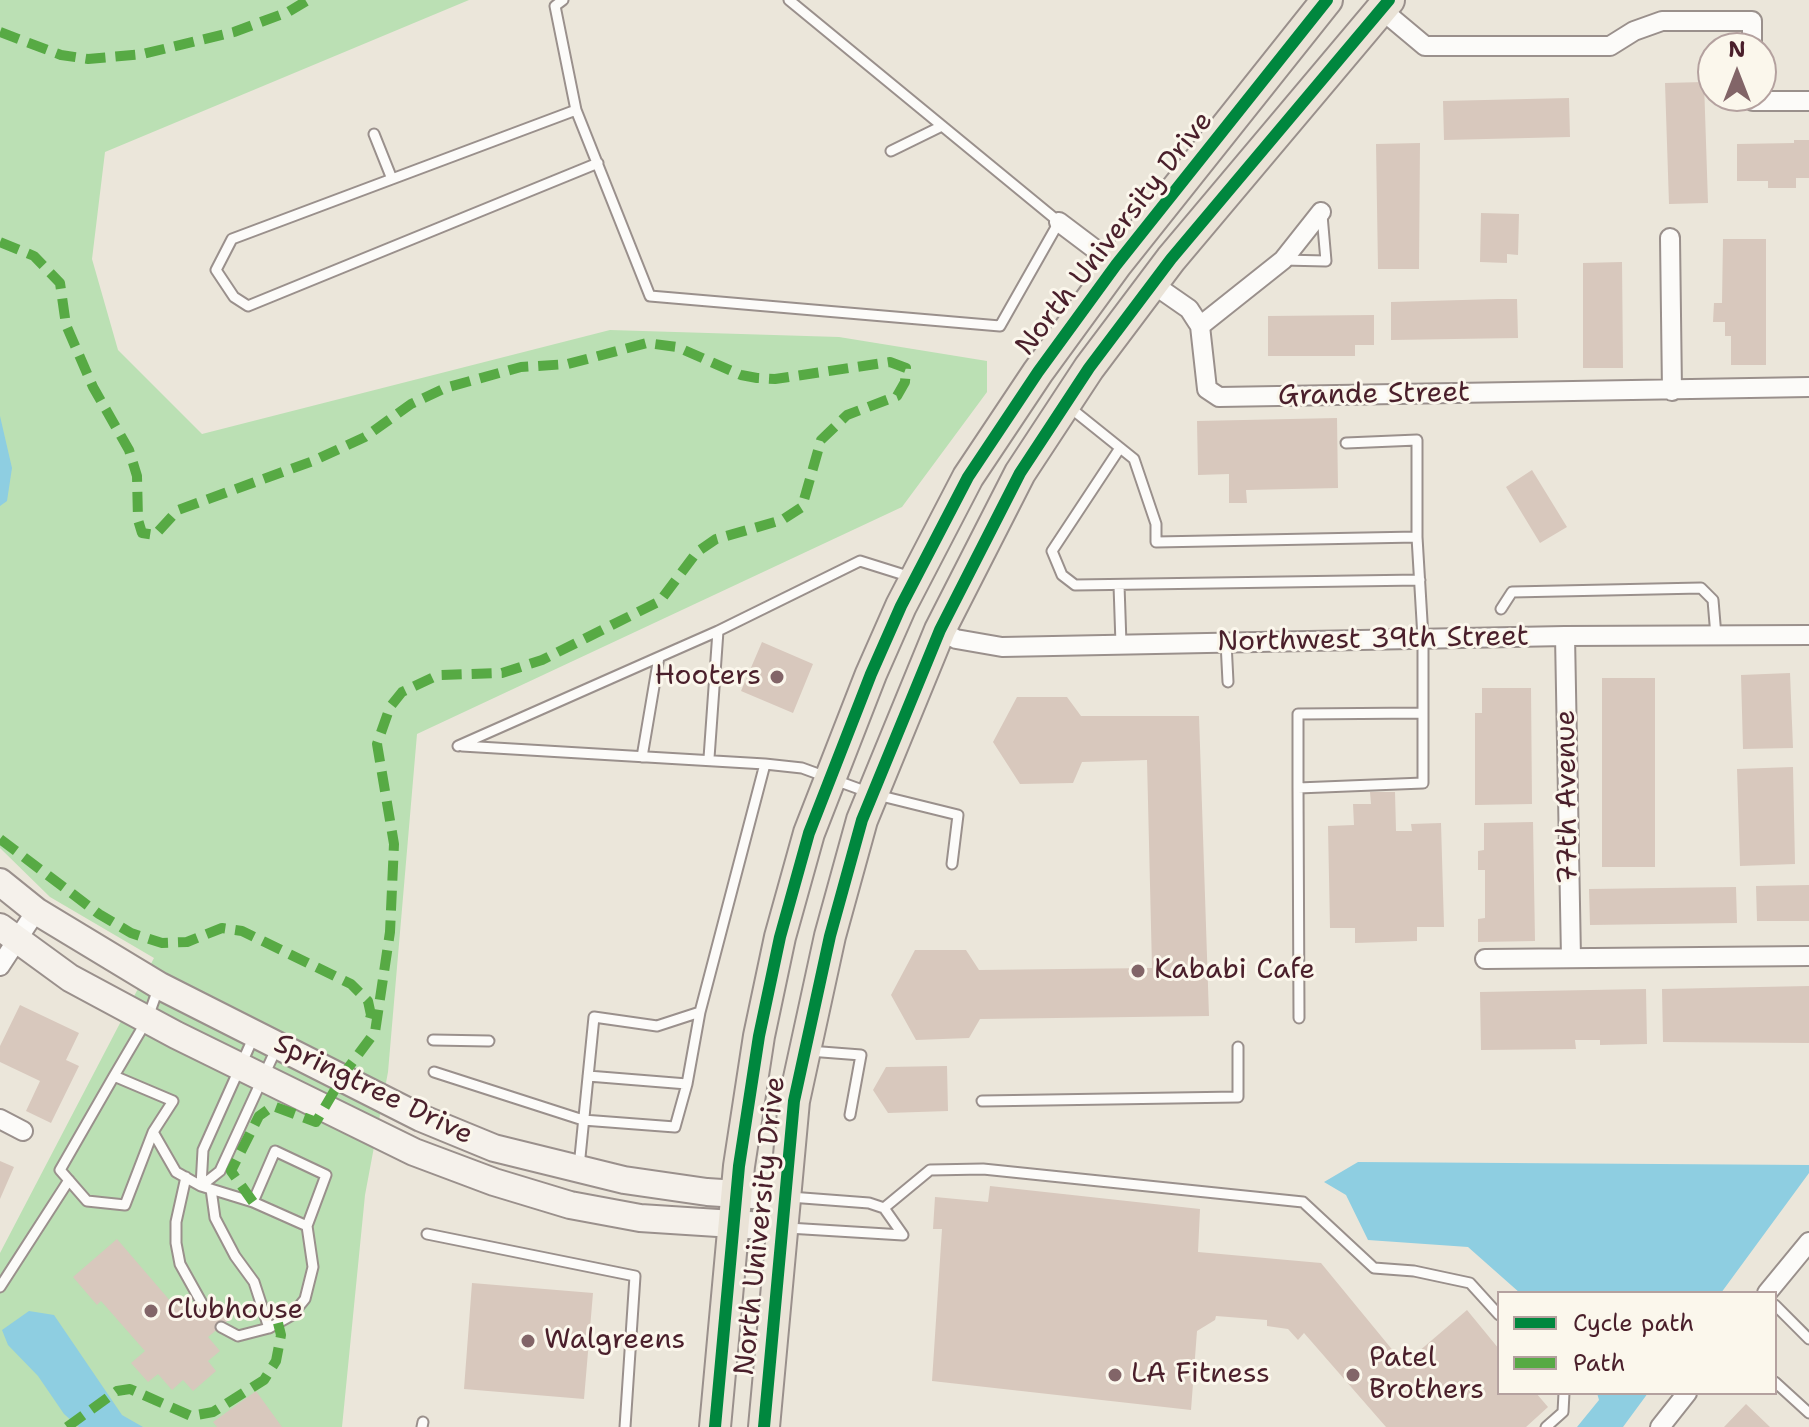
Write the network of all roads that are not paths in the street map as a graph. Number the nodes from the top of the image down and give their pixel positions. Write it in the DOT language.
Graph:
graph roads {
  1 [pos="563,0"];
  2 [pos="789,0"];
  3 [pos="1327,0"];
  4 [pos="1385,5"];
  5 [pos="1752,32"];
  6 [pos="1777,101"];
  7 [pos="1809,101"];
  8 [pos="576,110"];
  9 [pos="942,126"];
  10 [pos="374,134"];
  11 [pos="891,151"];
  12 [pos="598,163"];
  13 [pos="392,179"];
  14 [pos="1170,199"];
  15 [pos="1321,212"];
  16 [pos="1059,222"];
  17 [pos="1670,238"];
  18 [pos="1283,260"];
  19 [pos="1110,272"];
  20 [pos="1160,276"];
  21 [pos="1200,326"];
  22 [pos="1101,355"];
  23 [pos="1809,387"];
  24 [pos="1672,391"];
  25 [pos="1066,404"];
  26 [pos="1346,443"];
  27 [pos="1120,448"];
  28 [pos="1417,537"];
  29 [pos="914,578"];
  30 [pos="1420,580"];
  31 [pos="1119,585"];
  32 [pos="1501,609"];
  33 [pos="940,630"];
  34 [pos="718,631"];
  35 [pos="1809,635"];
  36 [pos="1565,636"];
  37 [pos="1716,636"];
  38 [pos="1423,638"];
  39 [pos="1226,642"];
  40 [pos="1121,644"];
  41 [pos="659,657"];
  42 [pos="1228,682"];
  43 [pos="1423,713"];
  44 [pos="642,757"];
  45 [pos="709,758"];
  46 [pos="765,764"];
  47 [pos="830,778"];
  48 [pos="1298,788"];
  49 [pos="873,794"];
  50 [pos="952,864"];
  51 [pos="0,882"];
  52 [pos="36,911"];
  53 [pos="9,933"];
  54 [pos="1809,956"];
  55 [pos="1571,958"];
  56 [pos="1485,959"];
  57 [pos="0,966"];
  58 [pos="160,986"];
  59 [pos="700,1012"];
  60 [pos="1299,1018"];
  61 [pos="147,1020"];
  62 [pos="267,1037"];
  63 [pos="433,1040"];
  64 [pos="489,1041"];
  65 [pos="1238,1047"];
  66 [pos="805,1050"];
  67 [pos="253,1072"];
  68 [pos="434,1072"];
  69 [pos="114,1076"];
  70 [pos="588,1076"];
  71 [pos="687,1084"];
  72 [pos="982,1101"];
  73 [pos="850,1115"];
  74 [pos="0,1119"];
  75 [pos="583,1120"];
  76 [pos="23,1131"];
  77 [pos="153,1132"];
  78 [pos="578,1171"];
  79 [pos="186,1177"];
  80 [pos="69,1180"];
  81 [pos="206,1187"];
  82 [pos="736,1194"];
  83 [pos="783,1197"];
  84 [pos="253,1202"];
  85 [pos="884,1208"];
  86 [pos="307,1226"];
  87 [pos="734,1226"];
  88 [pos="780,1227"];
  89 [pos="427,1234"];
  90 [pos="1806,1252"];
  91 [pos="0,1287"];
  92 [pos="1769,1291"];
  93 [pos="204,1307"];
  94 [pos="1777,1307"];
  95 [pos="1497,1313"];
  96 [pos="221,1327"];
  97 [pos="269,1328"];
  98 [pos="1809,1339"];
  99 [pos="1777,1384"];
  100 [pos="1564,1395"];
  101 [pos="1685,1395"];
  102 [pos="1809,1413"];
  103 [pos="625,1427"];
  104 [pos="715,1427"];
  105 [pos="764,1427"];
  106 [pos="1546,1427"];
  107 [pos="1660,1427"];
  1 -- 8 [label="lane"];
  2 -- 9 [label="lane"];
  3 -- 14 [label="main road, North University Drive"];
  4 -- 5 [label="street"];
  4 -- 20 [label="main road, North University Drive"];
  6 -- 7 [label="street"];
  8 -- 12 [label="lane"];
  8 -- 13 [label="lane"];
  9 -- 11 [label="lane"];
  9 -- 16 [label="lane"];
  10 -- 13 [label="lane"];
  12 -- 13 [label="lane"];
  12 -- 16 [label="lane"];
  14 -- 19 [label="main road, North University Drive"];
  14 -- 20 [label="main road"];
  15 -- 18 [label="street"];
  15 -- 18 [label="lane"];
  16 -- 19 [label="street"];
  17 -- 24 [label="street"];
  18 -- 21 [label="street"];
  19 -- 22 [label="main road"];
  19 -- 29 [label="main road, North University Drive"];
  20 -- 21 [label="street"];
  20 -- 22 [label="main road, North University Drive"];
  21 -- 24 [label="street, Grande Street"];
  22 -- 25 [label="main road, North University Drive"];
  23 -- 24 [label="street, Grande Street"];
  25 -- 27 [label="lane"];
  25 -- 33 [label="main road, North University Drive"];
  26 -- 28 [label="lane"];
  27 -- 28 [label="lane"];
  27 -- 31 [label="lane"];
  28 -- 30 [label="lane"];
  29 -- 34 [label="lane"];
  29 -- 47 [label="main road, North University Drive"];
  30 -- 31 [label="lane"];
  30 -- 38 [label="lane"];
  31 -- 40 [label="lane"];
  32 -- 37 [label="lane"];
  33 -- 40 [label="street, Northwest 39th Street"];
  33 -- 49 [label="main road, North University Drive"];
  34 -- 41 [label="lane"];
  34 -- 45 [label="lane"];
  35 -- 37 [label="street, Northwest 39th Street"];
  36 -- 37 [label="street, Northwest 39th Street"];
  36 -- 38 [label="street, Northwest 39th Street"];
  36 -- 55 [label="street, 77th Avenue"];
  38 -- 39 [label="street, Northwest 39th Street"];
  38 -- 43 [label="lane"];
  39 -- 40 [label="street, Northwest 39th Street"];
  39 -- 42 [label="lane"];
  41 -- 44 [label="lane"];
  41 -- 44 [label="lane"];
  43 -- 48 [label="lane"];
  43 -- 48 [label="lane"];
  44 -- 45 [label="lane"];
  45 -- 46 [label="lane"];
  46 -- 47 [label="lane"];
  46 -- 59 [label="lane"];
  47 -- 49 [label="lane"];
  47 -- 82 [label="main road, North University Drive"];
  48 -- 60 [label="lane"];
  49 -- 50 [label="lane"];
  49 -- 66 [label="main road, North University Drive"];
  51 -- 52 [label="street, Springtree Drive"];
  52 -- 53 [label="street"];
  52 -- 58 [label="street, Springtree Drive"];
  53 -- 57 [label="street"];
  53 -- 61 [label="street, Springtree Drive"];
  54 -- 55 [label="street"];
  55 -- 56 [label="street"];
  58 -- 61 [label="lane"];
  58 -- 62 [label="street, Springtree Drive"];
  59 -- 70 [label="lane"];
  59 -- 71 [label="lane"];
  61 -- 67 [label="street, Springtree Drive"];
  61 -- 69 [label="lane"];
  62 -- 67 [label="lane"];
  62 -- 67 [label="lane"];
  62 -- 78 [label="street, Springtree Drive"];
  63 -- 64 [label="lane"];
  65 -- 72 [label="lane"];
  66 -- 73 [label="lane"];
  66 -- 83 [label="main road, North University Drive"];
  67 -- 81 [label="lane"];
  67 -- 81 [label="lane"];
  67 -- 87 [label="street, Springtree Drive"];
  68 -- 75 [label="lane"];
  69 -- 77 [label="lane"];
  69 -- 80 [label="lane"];
  70 -- 71 [label="lane"];
  70 -- 75 [label="lane"];
  71 -- 75 [label="lane"];
  74 -- 76 [label="street"];
  75 -- 78 [label="lane"];
  77 -- 79 [label="lane"];
  77 -- 80 [label="lane"];
  78 -- 82 [label="street, Springtree Drive"];
  79 -- 81 [label="lane"];
  79 -- 93 [label="lane"];
  80 -- 91 [label="lane"];
  81 -- 84 [label="lane"];
  81 -- 97 [label="lane"];
  82 -- 83 [label="street, Springtree Drive"];
  82 -- 87 [label="main road, North University Drive"];
  83 -- 85 [label="lane"];
  83 -- 88 [label="main road, North University Drive"];
  84 -- 86 [label="lane"];
  84 -- 86 [label="lane"];
  85 -- 88 [label="lane"];
  85 -- 95 [label="lane"];
  86 -- 97 [label="lane"];
  87 -- 88 [label="street, Springtree Drive"];
  87 -- 104 [label="main road, North University Drive"];
  88 -- 105 [label="main road, North University Drive"];
  89 -- 103 [label="lane"];
  90 -- 92 [label="street"];
  94 -- 98 [label="lane"];
  96 -- 97 [label="lane"];
  99 -- 102 [label="lane"];
  100 -- 106 [label="lane"];
  101 -- 107 [label="street"];
}
